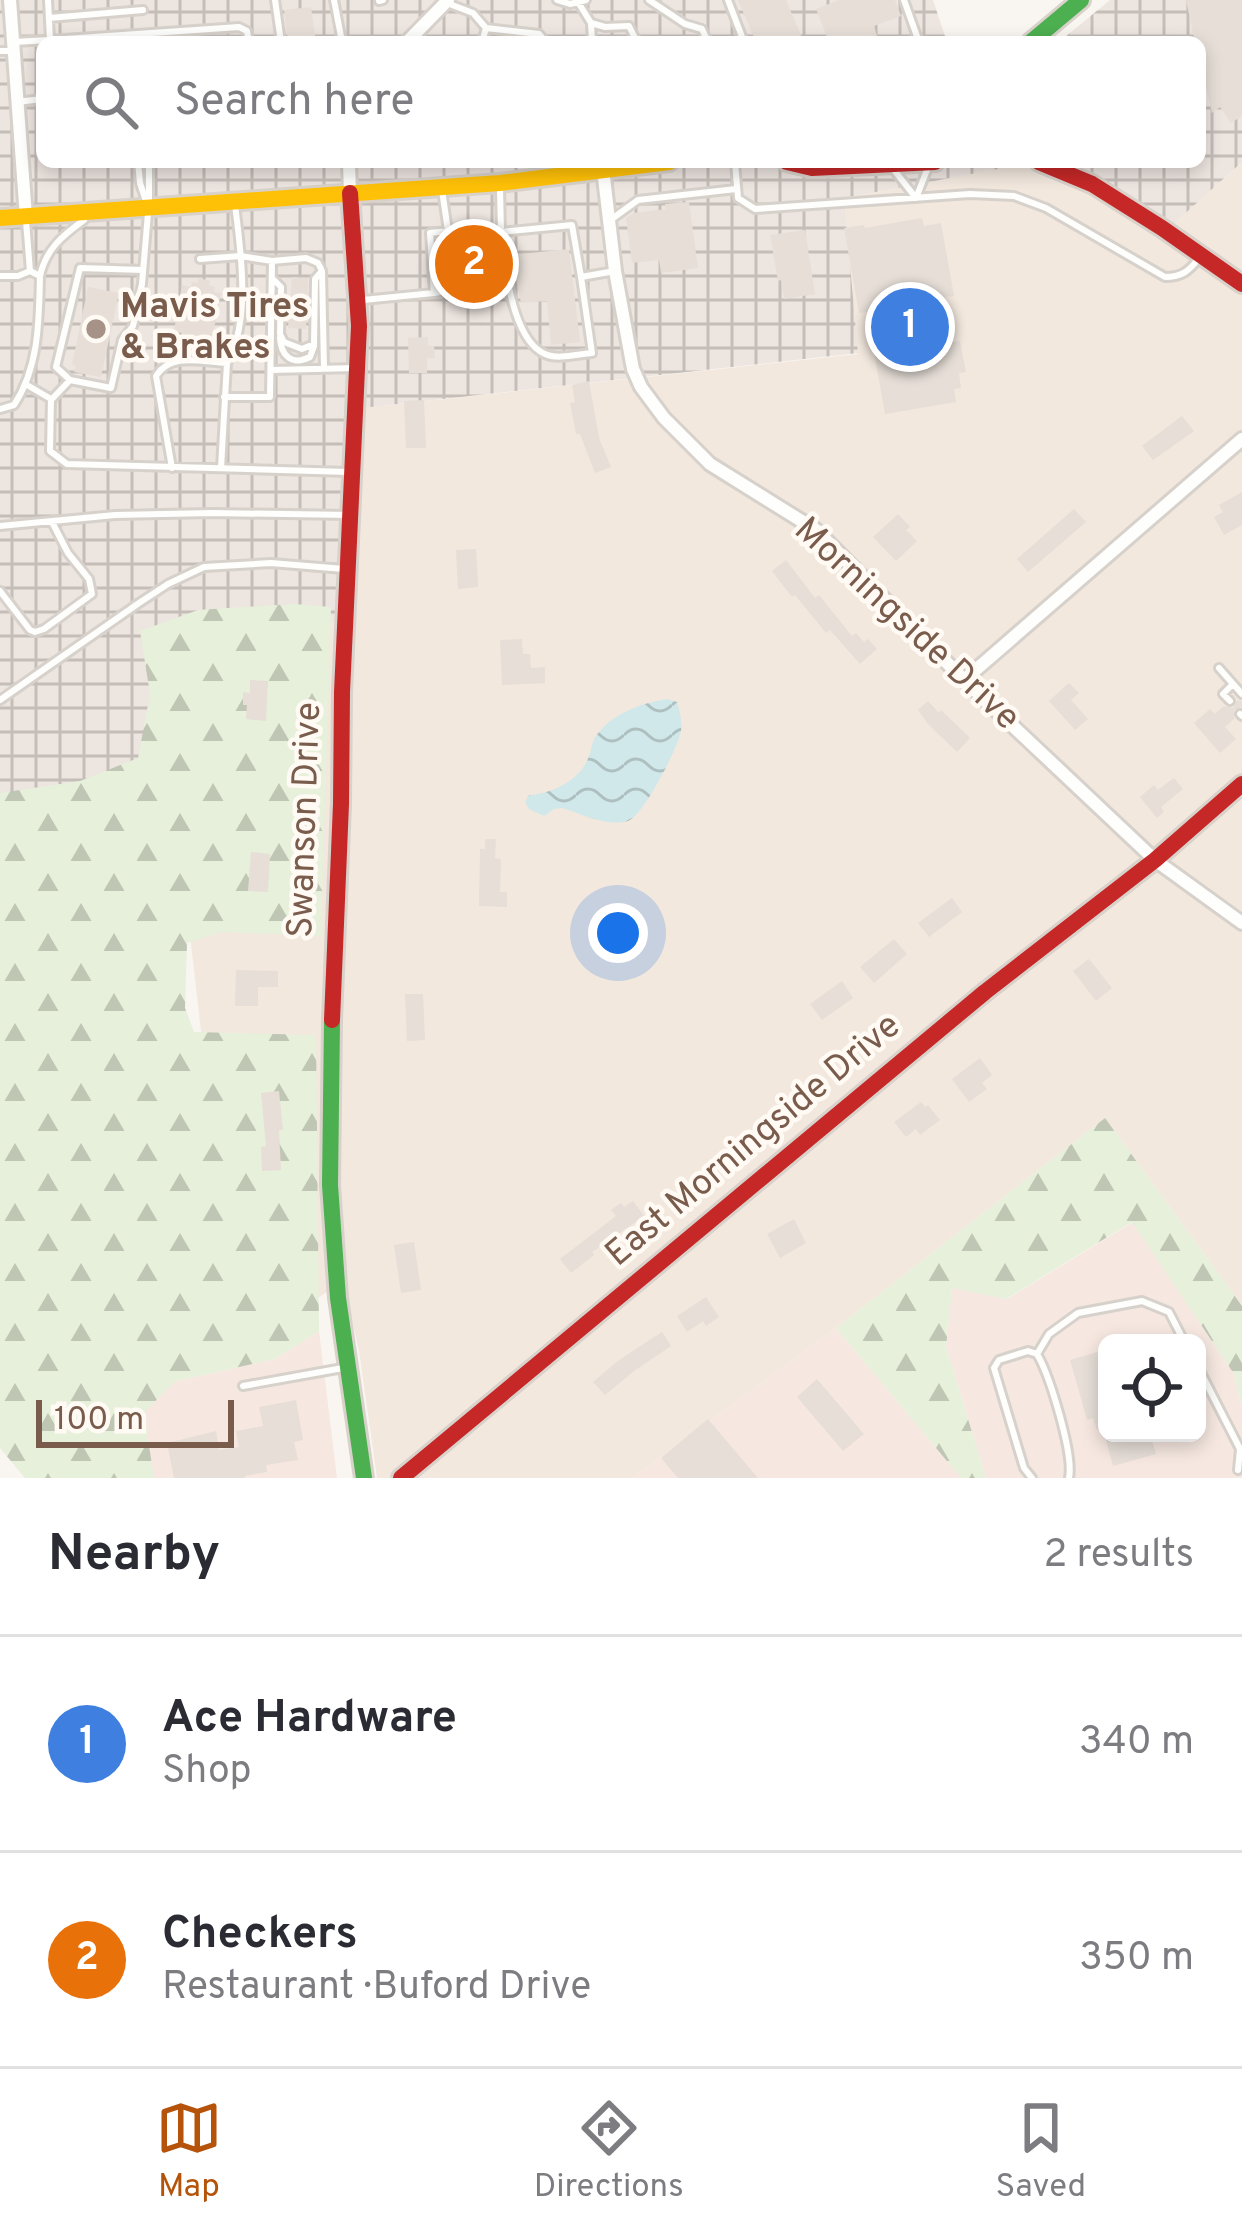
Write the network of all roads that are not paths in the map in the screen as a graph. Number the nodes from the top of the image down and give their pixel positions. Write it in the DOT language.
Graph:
graph roads {
  1 [pos="10,0"];
  2 [pos="48,0"];
  3 [pos="275,0"];
  4 [pos="334,0"];
  5 [pos="557,0"];
  6 [pos="649,0"];
  7 [pos="728,0"];
  8 [pos="904,0"];
  9 [pos="1081,0"];
  10 [pos="582,1"];
  11 [pos="447,2"];
  12 [pos="143,10"];
  13 [pos="49,18"];
  14 [pos="591,23"];
  15 [pos="485,28"];
  16 [pos="50,36"];
  17 [pos="118,36"];
  18 [pos="248,36"];
  19 [pos="280,36"];
  20 [pos="341,36"];
  21 [pos="412,36"];
  22 [pos="483,36"];
  23 [pos="541,36"];
  24 [pos="592,36"];
  25 [pos="634,36"];
  26 [pos="705,36"];
  27 [pos="742,36"];
  28 [pos="917,36"];
  29 [pos="1038,36"];
  30 [pos="9,48"];
  31 [pos="36,100"];
  32 [pos="17,102"];
  33 [pos="139,168"];
  34 [pos="149,168"];
  35 [pos="349,168"];
  36 [pos="586,168"];
  37 [pos="592,168"];
  38 [pos="735,168"];
  39 [pos="891,168"];
  40 [pos="930,168"];
  41 [pos="1053,168"];
  42 [pos="500,183"];
  43 [pos="442,187"];
  44 [pos="736,189"];
  45 [pos="350,193"];
  46 [pos="916,198"];
  47 [pos="235,201"];
  48 [pos="148,207"];
  49 [pos="96,211"];
  50 [pos="26,217"];
  51 [pos="0,218"];
  52 [pos="609,221"];
  53 [pos="448,231"];
  54 [pos="501,232"];
  55 [pos="464,252"];
  56 [pos="1201,255"];
  57 [pos="241,256"];
  58 [pos="200,260"];
  59 [pos="272,262"];
  60 [pos="143,270"];
  61 [pos="30,271"];
  62 [pos="322,271"];
  63 [pos="615,272"];
  64 [pos="0,276"];
  65 [pos="40,276"];
  66 [pos="271,277"];
  67 [pos="580,277"];
  68 [pos="1242,284"];
  69 [pos="455,291"];
  70 [pos="434,293"];
  71 [pos="358,301"];
  72 [pos="227,363"];
  73 [pos="324,368"];
  74 [pos="358,368"];
  75 [pos="271,370"];
  76 [pos="70,380"];
  77 [pos="27,386"];
  78 [pos="224,397"];
  79 [pos="51,399"];
  80 [pos="0,409"];
  81 [pos="1242,440"];
  82 [pos="172,468"];
  83 [pos="221,469"];
  84 [pos="352,472"];
  85 [pos="350,515"];
  86 [pos="52,522"];
  87 [pos="0,526"];
  88 [pos="348,569"];
  89 [pos="0,591"];
  90 [pos="1219,668"];
  91 [pos="964,680"];
  92 [pos="1233,683"];
  93 [pos="1242,694"];
  94 [pos="0,700"];
  95 [pos="1229,701"];
  96 [pos="1242,784"];
  97 [pos="1155,860"];
  98 [pos="1242,923"];
  99 [pos="1180,1334"];
  100 [pos="1037,1354"];
  101 [pos="346,1367"];
  102 [pos="1206,1383"];
  103 [pos="242,1386"];
  104 [pos="1238,1470"];
  105 [pos="364,1478"];
  106 [pos="401,1478"];
  107 [pos="1032,1478"];
  108 [pos="1069,1478"];
  1 -- 30 [label="street"];
  2 -- 13 [label="lane"];
  3 -- 19 [label="lane"];
  4 -- 20 [label="lane"];
  5 -- 10 [label="lane"];
  6 -- 26 [label="lane"];
  7 -- 27 [label="lane"];
  8 -- 28 [label="lane"];
  9 -- 29 [label="main road"];
  10 -- 14 [label="lane"];
  11 -- 15 [label="lane"];
  11 -- 21 [label="street"];
  12 -- 13 [label="lane"];
  13 -- 16 [label="lane"];
  14 -- 24 [label="lane"];
  14 -- 25 [label="lane"];
  15 -- 22 [label="lane"];
  15 -- 23 [label="lane"];
  17 -- 18 [label="lane"];
  30 -- 32 [label="street"];
  31 -- 32 [label="lane"];
  32 -- 50 [label="street"];
  33 -- 48 [label="lane"];
  34 -- 48 [label="lane"];
  35 -- 45 [label="street, Swanson Drive"];
  36 -- 42 [label="main road"];
  37 -- 52 [label="street"];
  38 -- 44 [label="lane"];
  39 -- 46 [label="lane"];
  40 -- 46 [label="lane"];
  41 -- 56 [label="main road"];
  42 -- 43 [label="main road"];
  42 -- 54 [label="lane"];
  43 -- 45 [label="main road"];
  43 -- 53 [label="lane"];
  44 -- 46 [label="lane"];
  44 -- 52 [label="lane"];
  45 -- 47 [label="main road"];
  45 -- 71 [label="main road, Swanson Drive"];
  46 -- 56 [label="lane"];
  47 -- 48 [label="main road"];
  47 -- 57 [label="lane"];
  48 -- 49 [label="main road"];
  48 -- 60 [label="lane"];
  49 -- 50 [label="main road"];
  49 -- 65 [label="lane"];
  50 -- 51 [label="main road"];
  50 -- 61 [label="lane"];
  52 -- 63 [label="street"];
  53 -- 69 [label="lane"];
  53 -- 70 [label="lane"];
  54 -- 67 [label="lane"];
  54 -- 67 [label="lane"];
  55 -- 69 [label="lane"];
  56 -- 68 [label="main road"];
  57 -- 58 [label="lane"];
  57 -- 59 [label="lane"];
  57 -- 72 [label="lane"];
  59 -- 62 [label="lane"];
  59 -- 66 [label="lane"];
  60 -- 76 [label="lane"];
  60 -- 76 [label="lane"];
  61 -- 64 [label="lane"];
  61 -- 65 [label="lane"];
  62 -- 66 [label="lane"];
  62 -- 73 [label="lane"];
  63 -- 67 [label="lane"];
  63 -- 91 [label="street, Morningside Drive"];
  65 -- 77 [label="lane"];
  66 -- 75 [label="lane"];
  69 -- 70 [label="lane"];
  70 -- 71 [label="lane"];
  71 -- 74 [label="main road, Swanson Drive"];
  72 -- 78 [label="lane"];
  72 -- 82 [label="lane"];
  73 -- 74 [label="lane"];
  73 -- 75 [label="lane"];
  74 -- 84 [label="main road, Swanson Drive"];
  75 -- 78 [label="lane"];
  76 -- 79 [label="lane"];
  77 -- 79 [label="lane"];
  77 -- 80 [label="lane"];
  78 -- 83 [label="lane"];
  79 -- 82 [label="lane"];
  81 -- 91 [label="street"];
  82 -- 83 [label="lane"];
  83 -- 84 [label="lane"];
  84 -- 85 [label="main road, Swanson Drive"];
  85 -- 86 [label="lane"];
  85 -- 88 [label="main road, Swanson Drive"];
  86 -- 87 [label="lane"];
  86 -- 89 [label="lane"];
  88 -- 94 [label="lane"];
  88 -- 101 [label="main road, Swanson Drive"];
  90 -- 92 [label="lane"];
  91 -- 97 [label="street, Morningside Drive"];
  92 -- 93 [label="lane"];
  92 -- 95 [label="lane"];
  96 -- 97 [label="main road, East Morningside Drive"];
  97 -- 98 [label="street, Morningside Drive"];
  97 -- 106 [label="main road, East Morningside Drive"];
  99 -- 100 [label="lane"];
  100 -- 107 [label="lane"];
  100 -- 108 [label="lane"];
  101 -- 103 [label="lane"];
  101 -- 105 [label="main road, Swanson Drive"];
  102 -- 104 [label="lane"];
}
